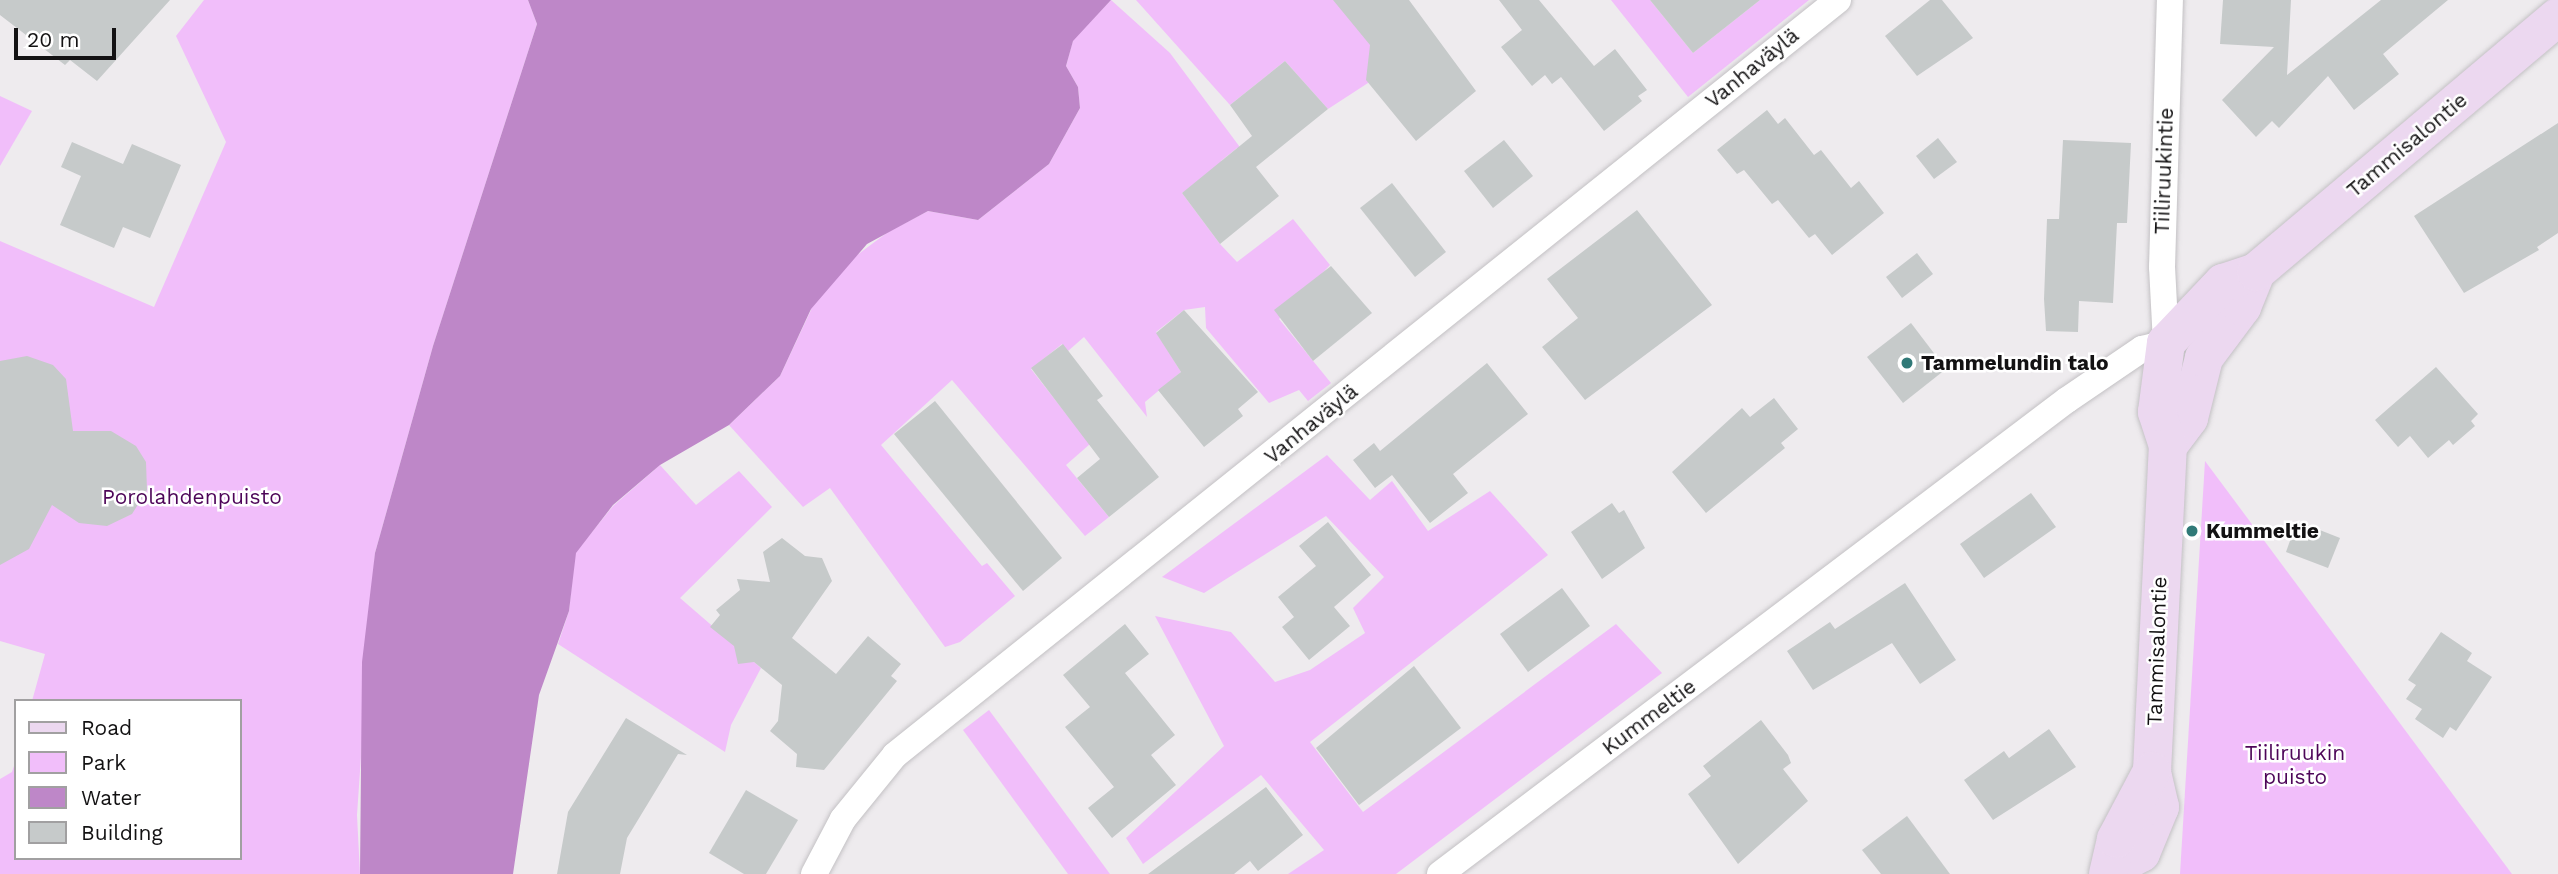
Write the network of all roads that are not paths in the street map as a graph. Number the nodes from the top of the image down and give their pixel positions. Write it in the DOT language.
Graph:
graph roads {
  1 [pos="1838,0"];
  2 [pos="2169,0"];
  3 [pos="2558,17"];
  4 [pos="2256,272"];
  5 [pos="2166,342"];
  6 [pos="2204,358"];
  7 [pos="2168,446"];
  8 [pos="2110,871"];
  9 [pos="814,874"];
  10 [pos="1440,874"];
  1 -- 9 [label="street, Vanhaväylä"];
  2 -- 5 [label="street, Tiiliruukintie"];
  3 -- 4 [label="street, Tammisalontie"];
  4 -- 5 [label="street, Tammisalontie"];
  4 -- 6 [label="street, Tammisalontie"];
  5 -- 6 [label="street"];
  5 -- 7 [label="street, Tammisalontie"];
  5 -- 10 [label="street, Kummeltie"];
  6 -- 7 [label="street, Tammisalontie"];
  7 -- 8 [label="street, Tammisalontie"];
}
